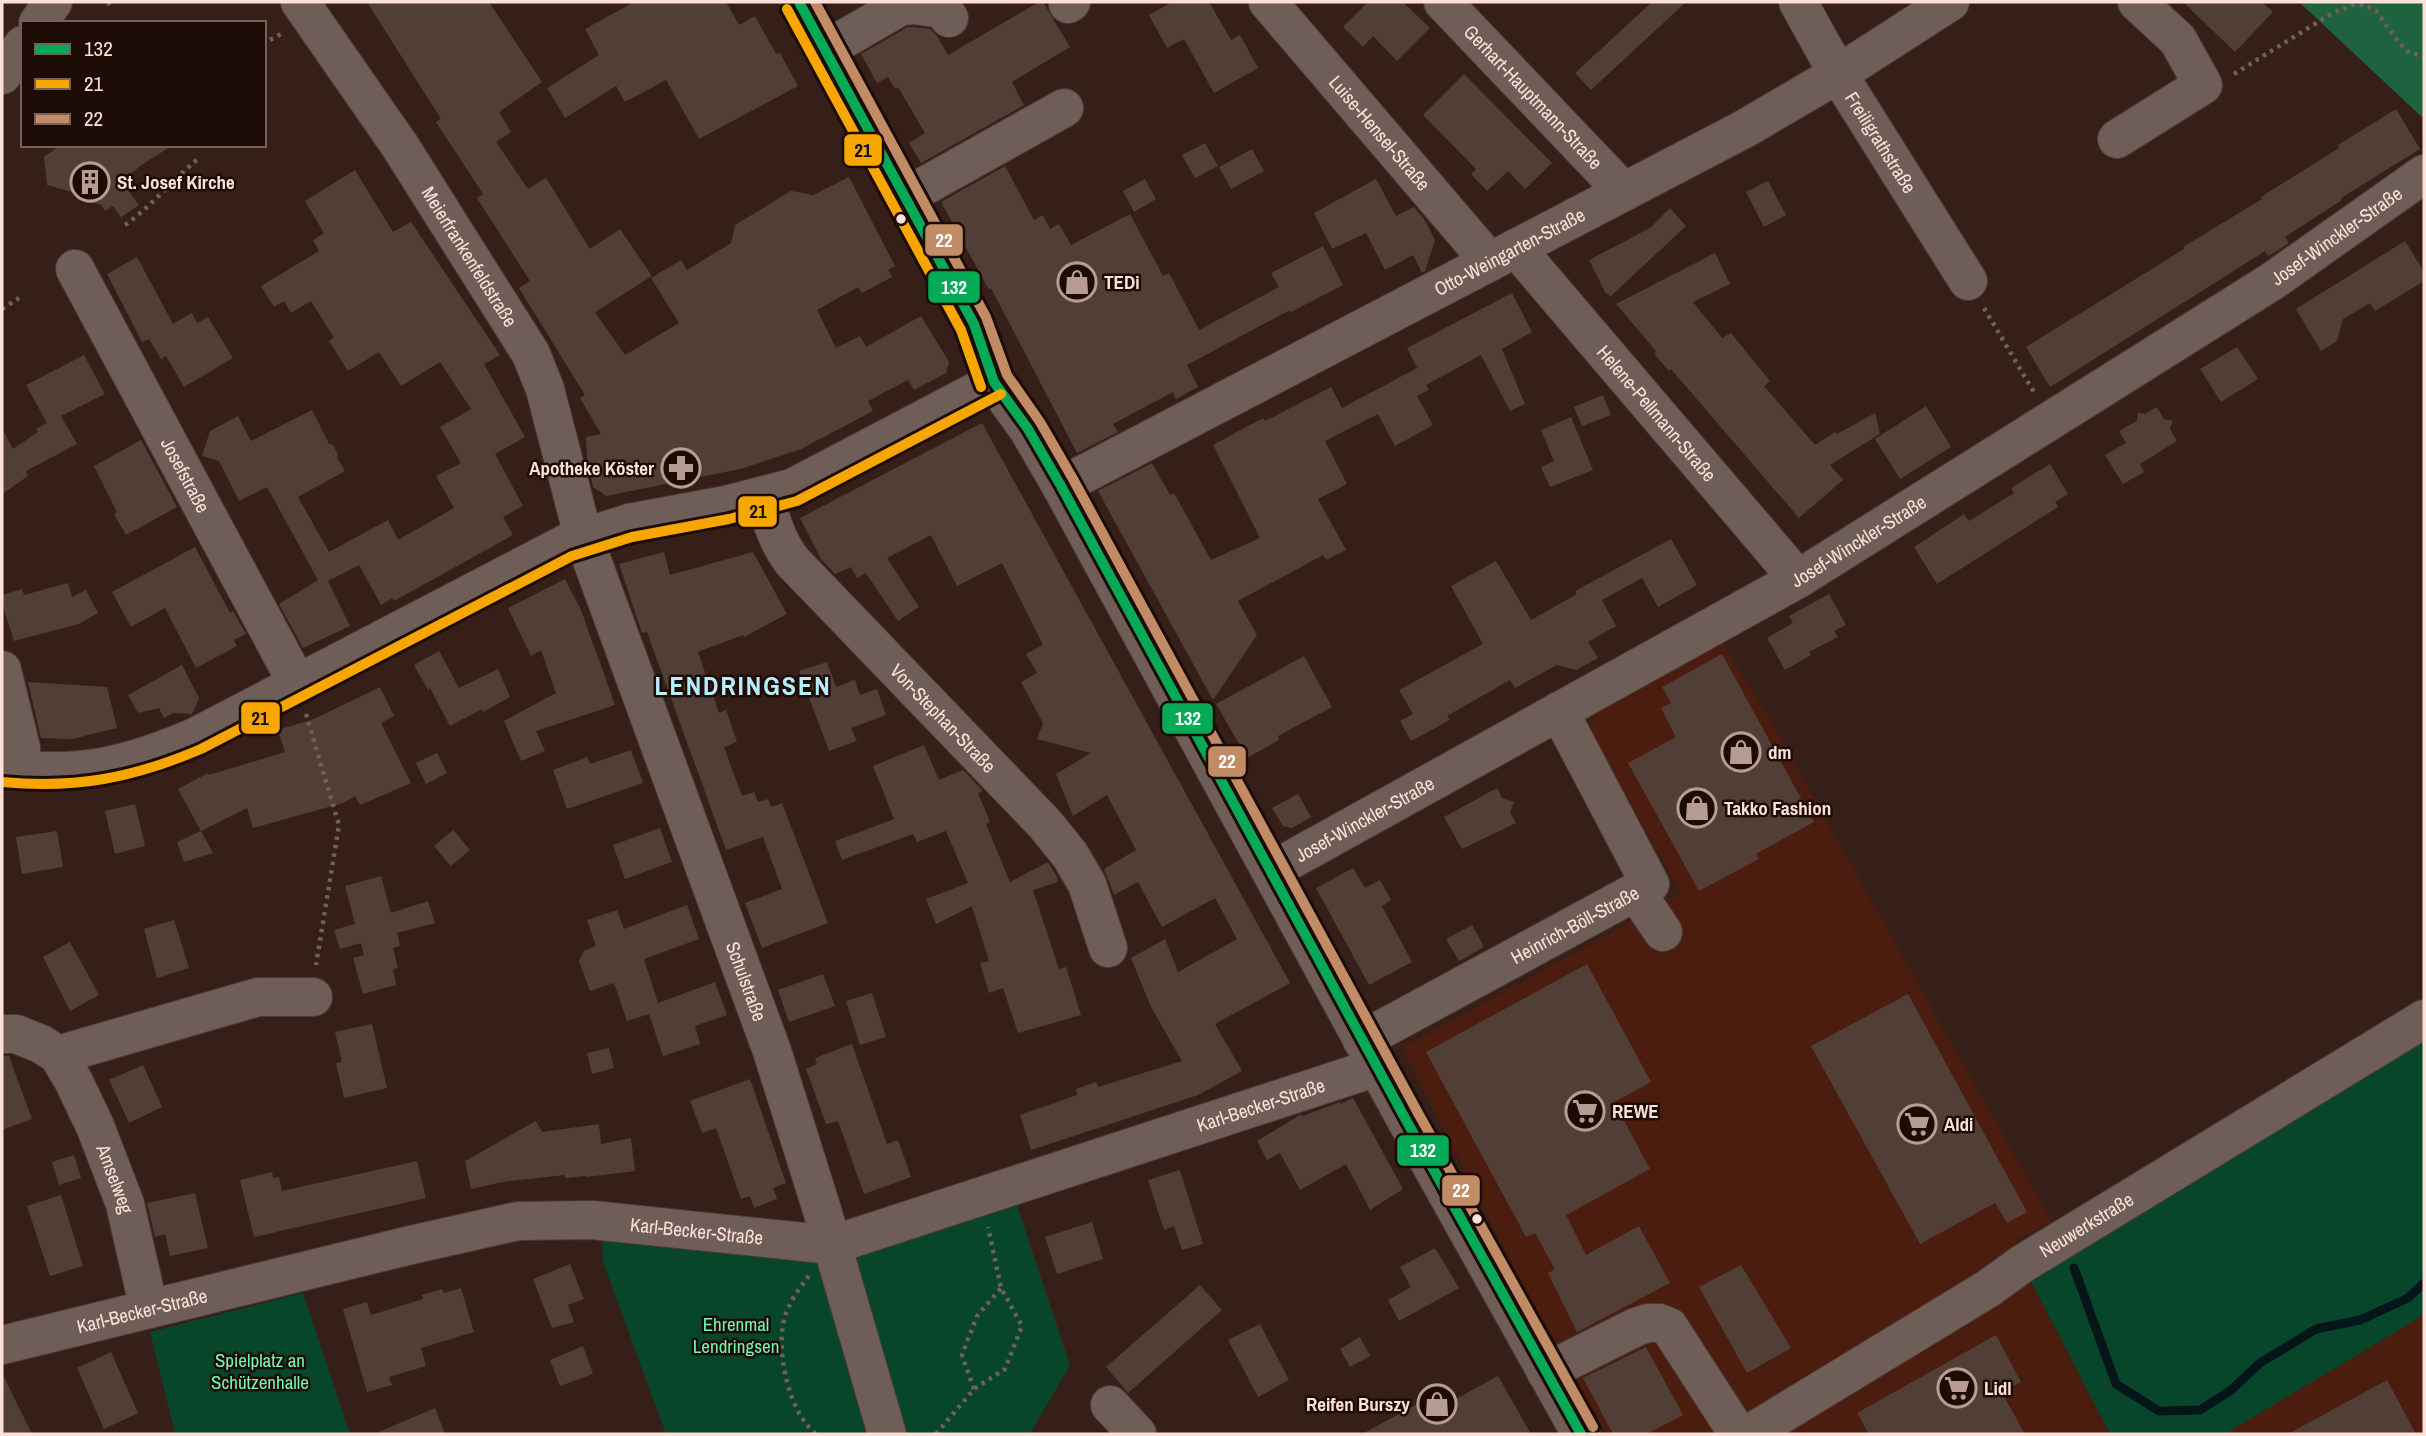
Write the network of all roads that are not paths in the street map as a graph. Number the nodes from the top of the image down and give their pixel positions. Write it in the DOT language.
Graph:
graph roads {
  1 [pos="53,2"];
  2 [pos="300,2"];
  3 [pos="799,2"];
  4 [pos="1268,2"];
  5 [pos="1443,2"];
  6 [pos="1798,2"];
  7 [pos="1950,2"];
  8 [pos="2137,2"];
  9 [pos="949,18"];
  10 [pos="39,21"];
  11 [pos="21,48"];
  12 [pos="825,50"];
  13 [pos="1838,74"];
  14 [pos="2,75"];
  15 [pos="1064,108"];
  16 [pos="2117,139"];
  17 [pos="2424,174"];
  18 [pos="1624,192"];
  19 [pos="905,197"];
  20 [pos="1503,255"];
  21 [pos="75,269"];
  22 [pos="1968,281"];
  23 [pos="994,382"];
  24 [pos="1061,486"];
  25 [pos="765,496"];
  26 [pos="583,536"];
  27 [pos="1798,579"];
  28 [pos="2,670"];
  29 [pos="297,683"];
  30 [pos="1559,711"];
  31 [pos="11,769"];
  32 [pos="1271,870"];
  33 [pos="1636,892"];
  34 [pos="1663,932"];
  35 [pos="1108,948"];
  36 [pos="313,997"];
  37 [pos="2424,1018"];
  38 [pos="2,1034"];
  39 [pos="1370,1054"];
  40 [pos="58,1055"];
  41 [pos="832,1245"];
  42 [pos="149,1309"];
  43 [pos="2,1345"];
  44 [pos="1546,1371"];
  45 [pos="1110,1405"];
  46 [pos="887,1434"];
  47 [pos="1137,1434"];
  48 [pos="1581,1434"];
  49 [pos="1738,1434"];
  50 [pos="1749,1434"];
  1 -- 10 [label="street"];
  2 -- 26 [label="street, Meierfrankenfeldstraße"];
  3 -- 12 [label="street"];
  4 -- 20 [label="street, Luise-Hensel-Straße"];
  5 -- 18 [label="street, Gerhart-Hauptmann-Straße"];
  6 -- 13 [label="street, Freiligrathstraße"];
  7 -- 13 [label="street, Otto-Weingarten-Straße"];
  8 -- 16 [label="street"];
  9 -- 12 [label="street"];
  11 -- 14 [label="street"];
  12 -- 19 [label="street"];
  13 -- 18 [label="street, Otto-Weingarten-Straße"];
  13 -- 22 [label="street, Freiligrathstraße"];
  15 -- 19 [label="street"];
  17 -- 27 [label="street, Josef-Winckler-Straße"];
  18 -- 20 [label="street, Otto-Weingarten-Straße"];
  19 -- 23 [label="street"];
  20 -- 24 [label="street, Otto-Weingarten-Straße"];
  20 -- 27 [label="street, Helene-Pellmann-Straße"];
  21 -- 29 [label="street, Josefstraße"];
  23 -- 24 [label="street"];
  23 -- 25 [label="street"];
  24 -- 32 [label="street"];
  25 -- 26 [label="street"];
  25 -- 35 [label="street, Von-Stephan-Straße"];
  26 -- 29 [label="street"];
  26 -- 41 [label="street, Schulstraße"];
  27 -- 30 [label="street, Josef-Winckler-Straße"];
  28 -- 31 [label="street"];
  29 -- 31 [label="street"];
  30 -- 32 [label="street, Josef-Winckler-Straße"];
  30 -- 33 [label="street, Heinrich-Böll-Straße"];
  32 -- 39 [label="street"];
  33 -- 34 [label="street"];
  33 -- 39 [label="street, Heinrich-Böll-Straße"];
  36 -- 40 [label="street"];
  37 -- 50 [label="street, Neuwerkstraße"];
  38 -- 40 [label="street"];
  39 -- 41 [label="street, Karl-Becker-Straße"];
  39 -- 44 [label="street"];
  40 -- 42 [label="street, Amselweg"];
  41 -- 42 [label="street, Karl-Becker-Straße"];
  41 -- 46 [label="street, Schulstraße"];
  42 -- 43 [label="street, Karl-Becker-Straße"];
  44 -- 48 [label="street"];
  44 -- 49 [label="street"];
  45 -- 47 [label="street"];
}
